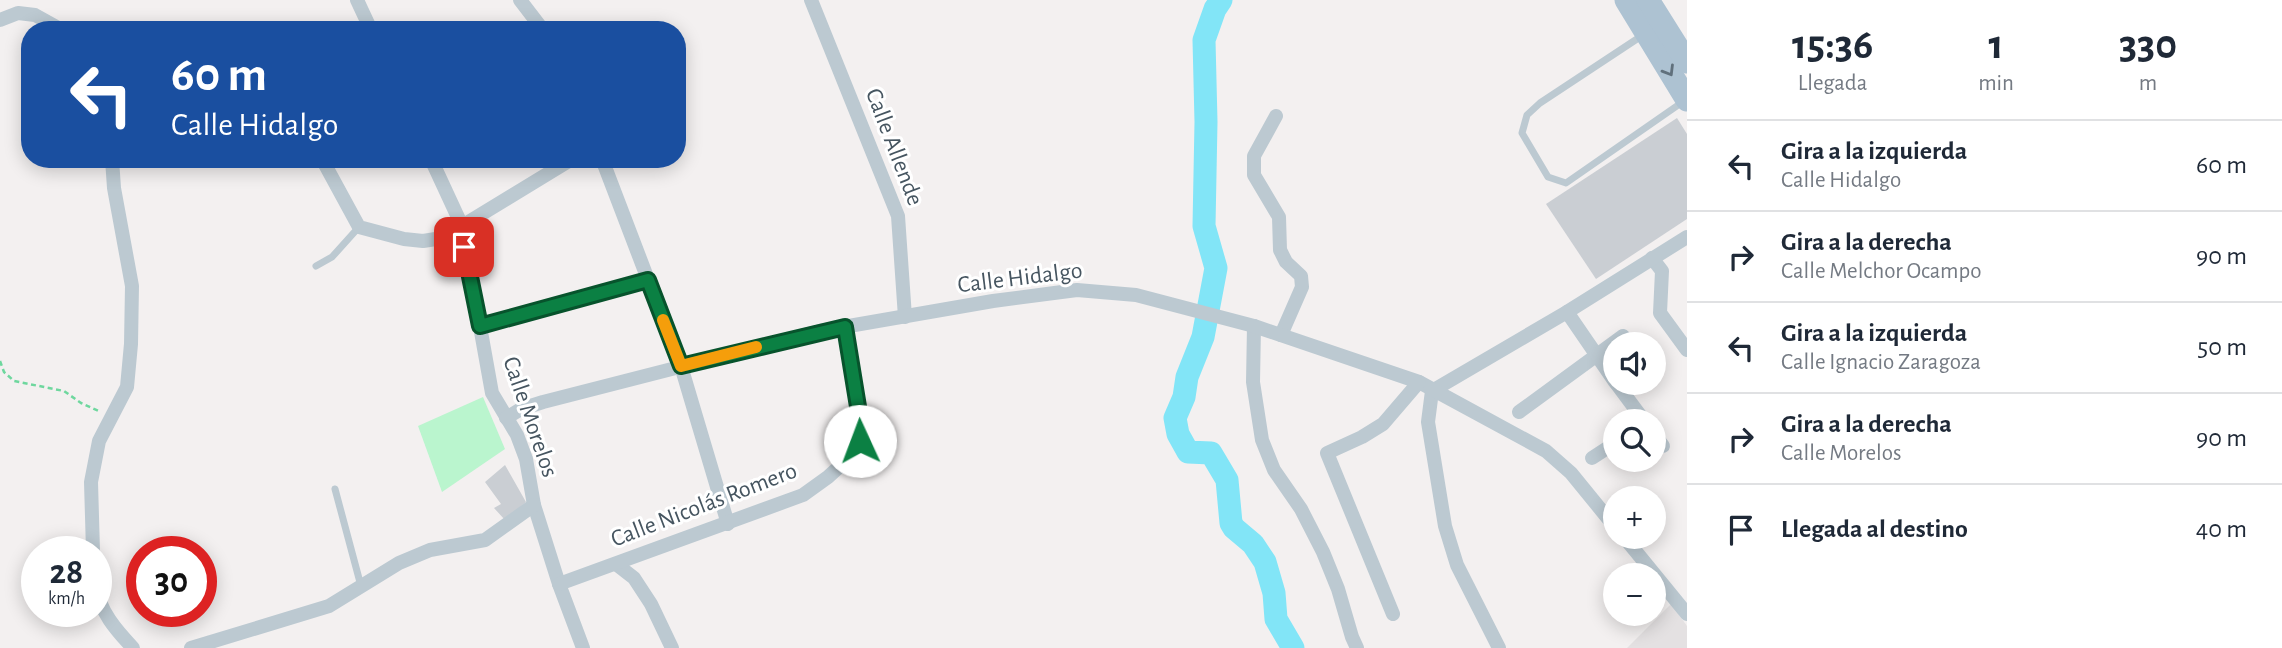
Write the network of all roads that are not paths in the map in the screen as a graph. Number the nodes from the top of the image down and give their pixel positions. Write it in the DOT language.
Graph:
graph roads {
  1 [pos="357,0"];
  2 [pos="520,0"];
  3 [pos="811,0"];
  4 [pos="1626,0"];
  5 [pos="1648,0"];
  6 [pos="0,20"];
  7 [pos="46,21"];
  8 [pos="367,21"];
  9 [pos="536,21"];
  10 [pos="1647,33"];
  11 [pos="1687,62"];
  12 [pos="1687,99"];
  13 [pos="1276,116"];
  14 [pos="113,168"];
  15 [pos="328,168"];
  16 [pos="435,168"];
  17 [pos="557,168"];
  18 [pos="605,168"];
  19 [pos="462,226"];
  20 [pos="359,227"];
  21 [pos="1686,240"];
  22 [pos="464,247"];
  23 [pos="1652,258"];
  24 [pos="316,266"];
  25 [pos="648,280"];
  26 [pos="1567,312"];
  27 [pos="905,317"];
  28 [pos="480,326"];
  29 [pos="1252,326"];
  30 [pos="845,327"];
  31 [pos="1281,335"];
  32 [pos="1687,350"];
  33 [pos="1603,352"];
  34 [pos="1596,357"];
  35 [pos="681,366"];
  36 [pos="1603,366"];
  37 [pos="1419,382"];
  38 [pos="1432,390"];
  39 [pos="1519,412"];
  40 [pos="506,418"];
  41 [pos="1603,451"];
  42 [pos="1592,458"];
  43 [pos="335,489"];
  44 [pos="534,505"];
  45 [pos="1603,512"];
  46 [pos="728,524"];
  47 [pos="93,536"];
  48 [pos="1634,549"];
  49 [pos="616,564"];
  50 [pos="559,584"];
  51 [pos="361,586"];
  52 [pos="1393,614"];
  53 [pos="1687,614"];
  54 [pos="112,622"];
  55 [pos="133,648"];
  56 [pos="191,648"];
  57 [pos="583,648"];
  58 [pos="673,648"];
  59 [pos="1357,648"];
  60 [pos="1499,648"];
  1 -- 8 [label="street"];
  2 -- 9 [label="street"];
  3 -- 27 [label="street, Calle Allende"];
  4 -- 10 [label="main road"];
  5 -- 11 [label="main road"];
  6 -- 7 [label="street"];
  10 -- 12 [label="main road, one-way"];
  10 -- 12 [label="lane"];
  13 -- 31 [label="street"];
  14 -- 47 [label="street"];
  15 -- 20 [label="street"];
  16 -- 19 [label="street, Calle Morelos"];
  17 -- 19 [label="street"];
  18 -- 25 [label="street"];
  19 -- 22 [label="street, Calle Morelos"];
  20 -- 22 [label="street"];
  20 -- 24 [label="lane"];
  21 -- 23 [label="street"];
  22 -- 28 [label="street, Calle Morelos"];
  23 -- 26 [label="street"];
  23 -- 32 [label="street"];
  25 -- 28 [label="street"];
  25 -- 35 [label="street"];
  26 -- 34 [label="street"];
  26 -- 38 [label="street"];
  27 -- 29 [label="street, Calle Hidalgo"];
  27 -- 30 [label="street, Calle Hidalgo"];
  28 -- 40 [label="street, Calle Morelos"];
  29 -- 31 [label="street, Calle Hidalgo"];
  29 -- 59 [label="street"];
  30 -- 35 [label="street, Calle Hidalgo"];
  30 -- 46 [label="street, Calle Nicolás Romero"];
  31 -- 37 [label="street, Calle Hidalgo"];
  33 -- 34 [label="street"];
  34 -- 36 [label="street"];
  34 -- 39 [label="street"];
  35 -- 40 [label="street, Calle Hidalgo"];
  35 -- 46 [label="street"];
  37 -- 38 [label="street, Calle Hidalgo"];
  37 -- 52 [label="street"];
  38 -- 45 [label="street, Calle Hidalgo"];
  38 -- 60 [label="street"];
  40 -- 44 [label="street, Calle Morelos"];
  41 -- 42 [label="street"];
  43 -- 51 [label="lane"];
  44 -- 50 [label="street, Calle Morelos"];
  44 -- 51 [label="street"];
  46 -- 49 [label="street, Calle Nicolás Romero"];
  48 -- 53 [label="street"];
  49 -- 50 [label="street, Calle Nicolás Romero"];
  49 -- 58 [label="street"];
  50 -- 57 [label="street, Calle Morelos"];
  51 -- 56 [label="street"];
  54 -- 55 [label="street"];
}
